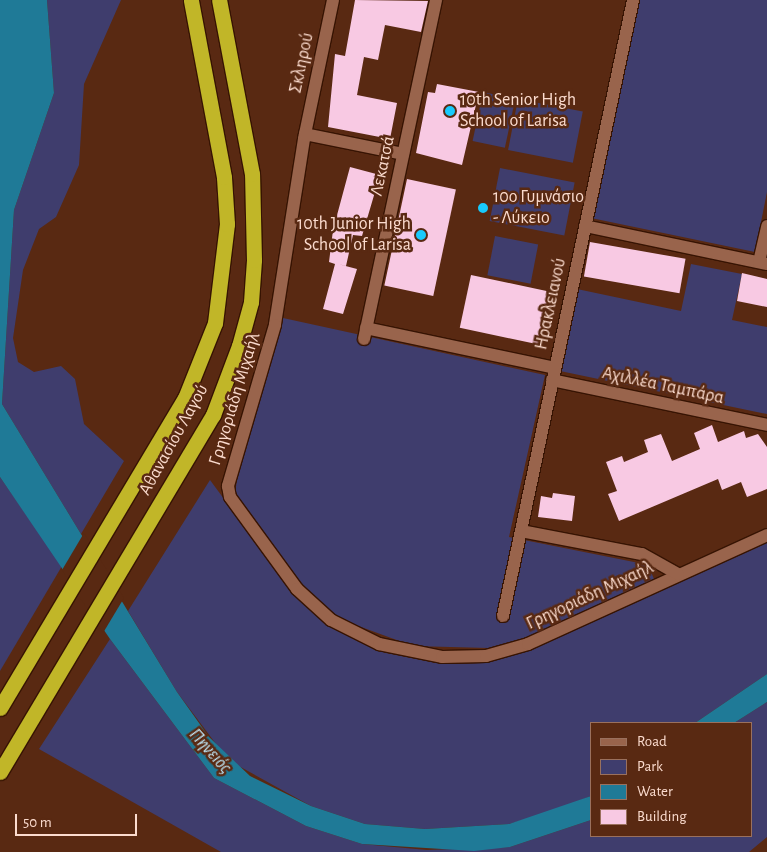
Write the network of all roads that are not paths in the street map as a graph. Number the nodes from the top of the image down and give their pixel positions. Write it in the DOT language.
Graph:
graph roads {
  1 [pos="191,0"];
  2 [pos="219,0"];
  3 [pos="333,0"];
  4 [pos="436,0"];
  5 [pos="633,0"];
  6 [pos="305,134"];
  7 [pos="403,154"];
  8 [pos="585,226"];
  9 [pos="767,226"];
  10 [pos="763,263"];
  11 [pos="365,334"];
  12 [pos="554,374"];
  13 [pos="767,425"];
  14 [pos="521,531"];
  15 [pos="767,535"];
  16 [pos="678,574"];
  17 [pos="503,616"];
  18 [pos="0,708"];
  19 [pos="0,772"];
  1 -- 18 [label="highway, Αθανασίου Λαγού"];
  2 -- 19 [label="highway, Αθανασίου Λαγού"];
  3 -- 6 [label="street, Σκληρού"];
  4 -- 7 [label="street, Λεκατσά"];
  5 -- 8 [label="street, Ηρακλειανού"];
  6 -- 7 [label="street"];
  6 -- 16 [label="street, Γρηγοριάδη Μιχαήλ"];
  7 -- 11 [label="street, Λεκατσά"];
  8 -- 10 [label="street"];
  8 -- 12 [label="street, Ηρακλειανού"];
  9 -- 10 [label="street"];
  11 -- 12 [label="street, Αχιλλέα Ταμπάρα"];
  12 -- 13 [label="street, Αχιλλέα Ταμπάρα"];
  12 -- 14 [label="street, Ηρακλειανού"];
  14 -- 16 [label="street"];
  14 -- 17 [label="street, Ηρακλειανού"];
  15 -- 16 [label="street, Γρηγοριάδη Μιχαήλ"];
}
